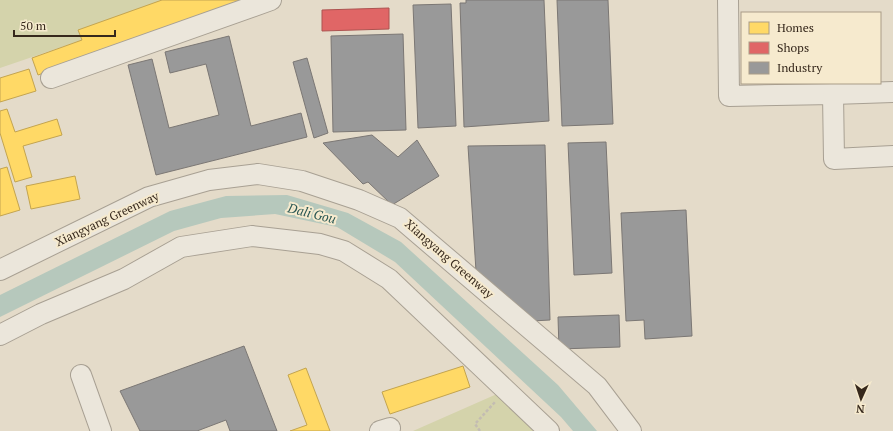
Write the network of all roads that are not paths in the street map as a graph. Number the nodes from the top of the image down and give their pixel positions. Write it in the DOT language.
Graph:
graph roads {
  1 [pos="271,0"];
  2 [pos="728,0"];
  3 [pos="51,78"];
  4 [pos="893,92"];
  5 [pos="833,94"];
  6 [pos="893,156"];
  7 [pos="0,270"];
  8 [pos="0,335"];
  9 [pos="81,375"];
  10 [pos="101,431"];
  11 [pos="549,431"];
  12 [pos="631,431"];
  1 -- 3 [label="street"];
  2 -- 5 [label="street"];
  4 -- 5 [label="street"];
  5 -- 6 [label="street"];
  7 -- 12 [label="street, Xiangyang Greenway"];
  8 -- 11 [label="street"];
  9 -- 10 [label="street"];
}
